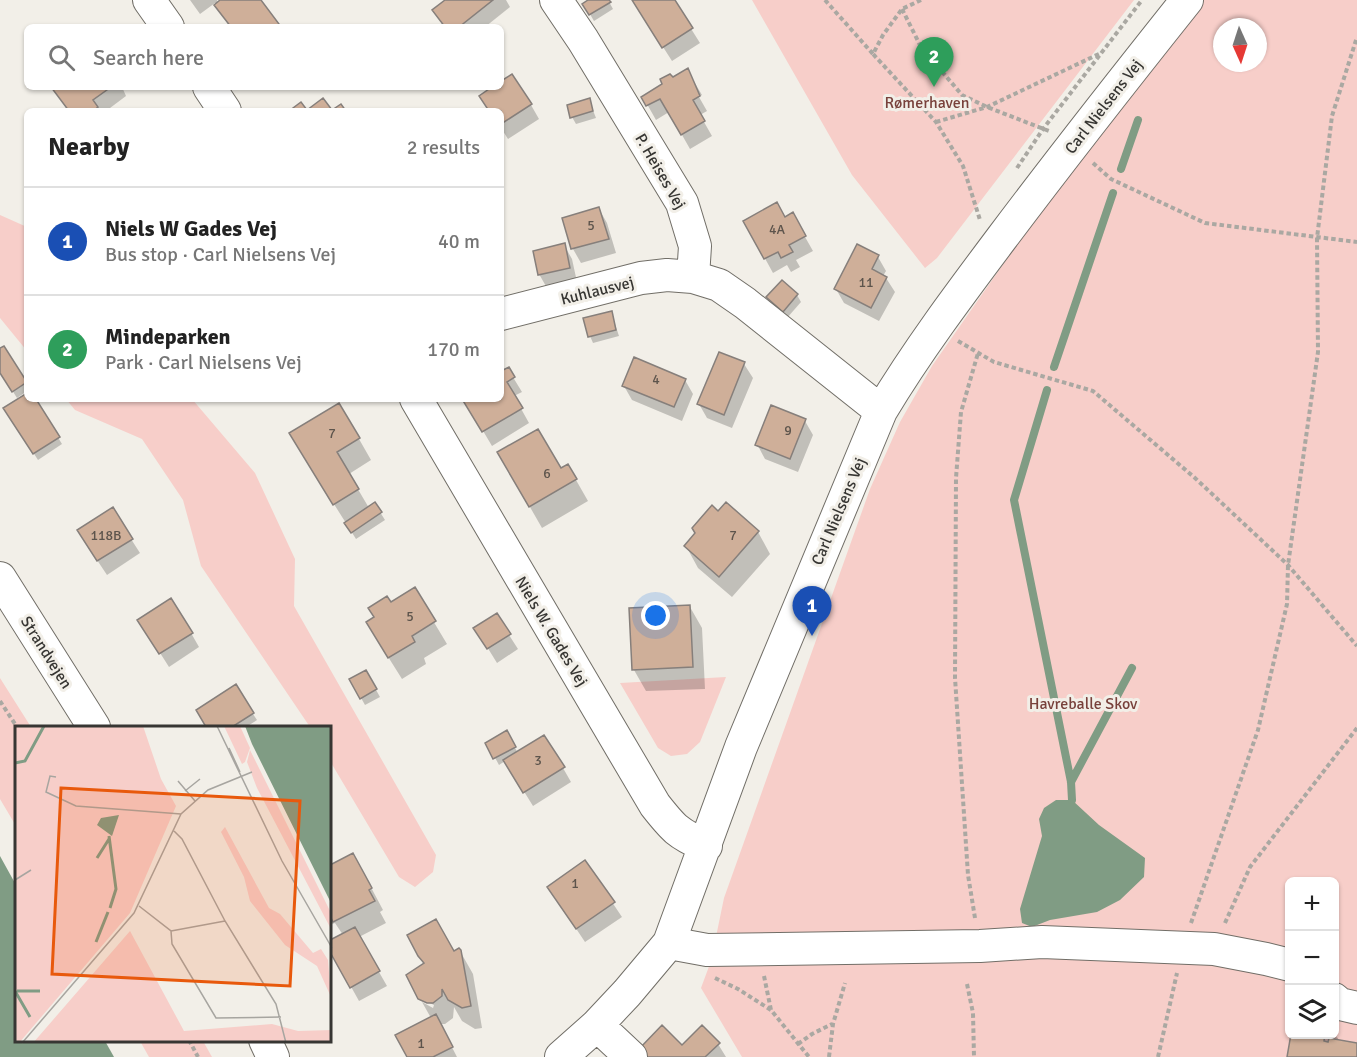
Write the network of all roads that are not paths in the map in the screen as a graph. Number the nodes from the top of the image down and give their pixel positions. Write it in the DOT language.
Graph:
graph roads {
  1 [pos="149,0"];
  2 [pos="556,0"];
  3 [pos="1187,0"];
  4 [pos="166,24"];
  5 [pos="211,90"];
  6 [pos="223,108"];
  7 [pos="693,277"];
  8 [pos="504,313"];
  9 [pos="418,402"];
  10 [pos="881,411"];
  11 [pos="0,578"];
  12 [pos="93,726"];
  13 [pos="706,846"];
  14 [pos="669,943"];
  15 [pos="1285,964"];
  16 [pos="1339,1003"];
  17 [pos="1357,1008"];
  18 [pos="597,1025"];
  19 [pos="266,1042"];
  20 [pos="273,1057"];
  21 [pos="561,1057"];
  22 [pos="631,1057"];
  1 -- 4 [label="street"];
  2 -- 7 [label="street, P. Heises Vej"];
  3 -- 10 [label="street, Carl Nielsens Vej"];
  5 -- 6 [label="street"];
  7 -- 8 [label="street, Kuhlausvej"];
  7 -- 10 [label="street"];
  9 -- 13 [label="street, Niels W. Gades Vej"];
  10 -- 13 [label="street, Carl Nielsens Vej"];
  11 -- 12 [label="street, Strandvejen"];
  13 -- 14 [label="street, Carl Nielsens Vej"];
  14 -- 15 [label="street"];
  14 -- 18 [label="street, Carl Nielsens Vej"];
  16 -- 17 [label="street"];
  18 -- 21 [label="street, Carl Nielsens Vej"];
  18 -- 22 [label="street"];
  19 -- 20 [label="street"];
}
